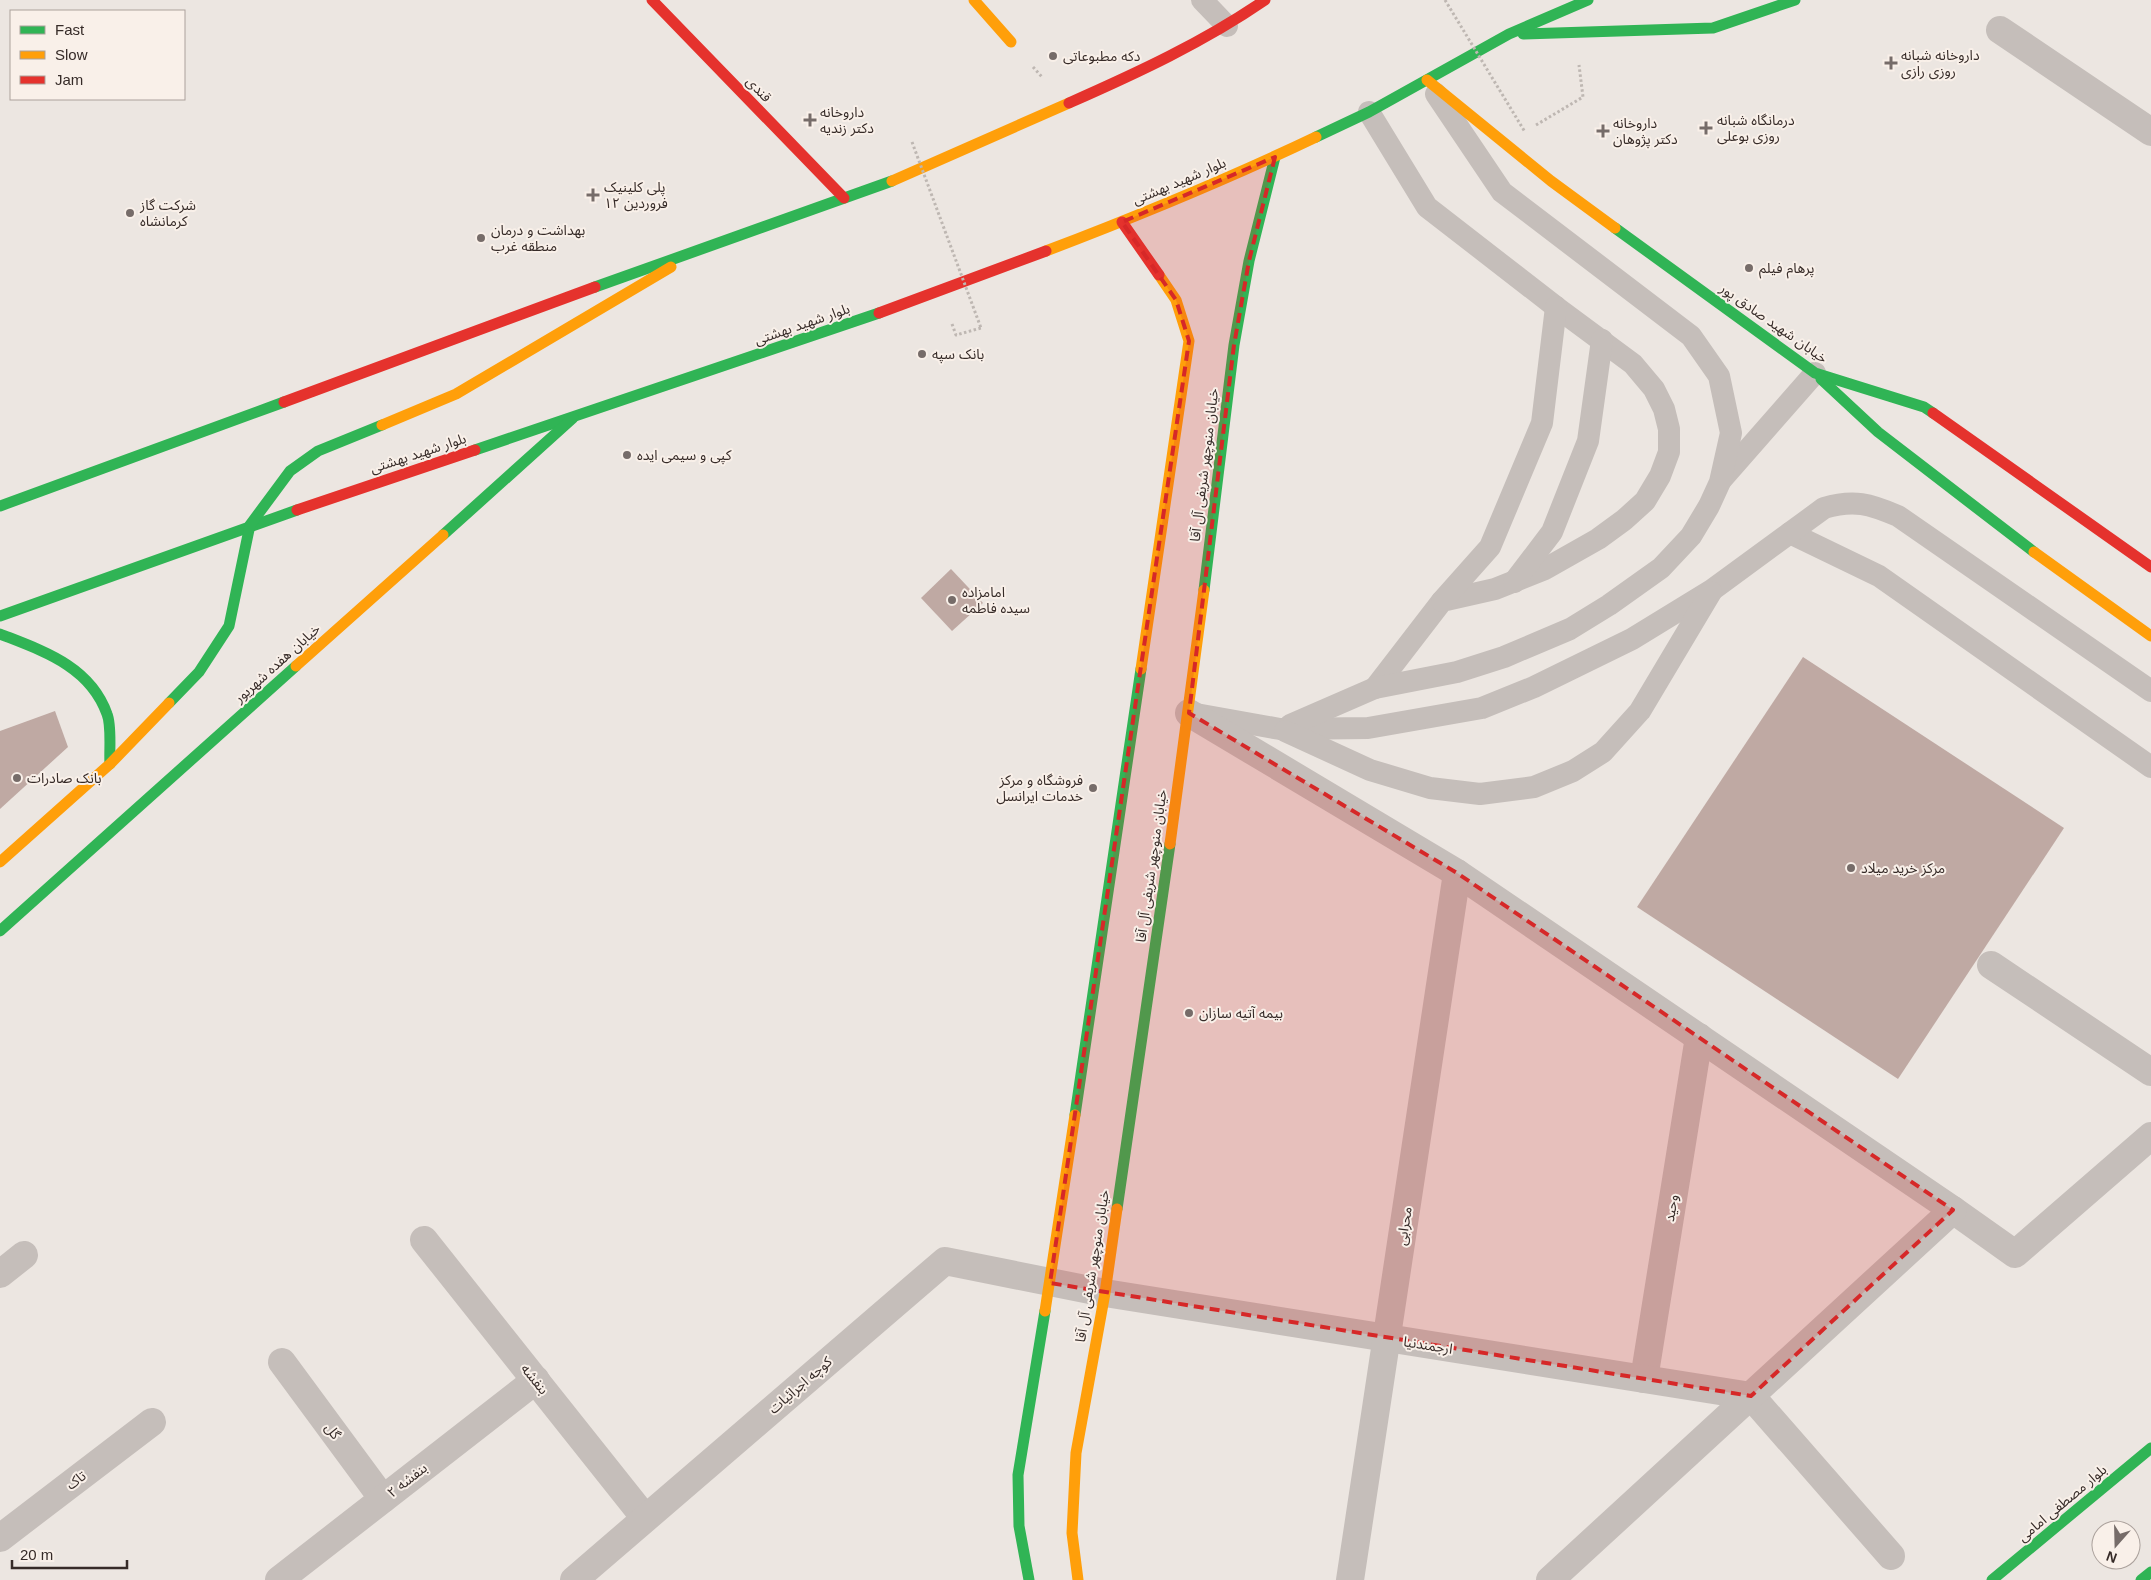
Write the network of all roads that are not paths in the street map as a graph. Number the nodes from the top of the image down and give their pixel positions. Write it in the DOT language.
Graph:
graph roads {
  1 [pos="652,0"];
  2 [pos="974,0"];
  3 [pos="1202,0"];
  4 [pos="1265,0"];
  5 [pos="1588,0"];
  6 [pos="1795,0"];
  7 [pos="1543,6"];
  8 [pos="1227,26"];
  9 [pos="2000,30"];
  10 [pos="1509,34"];
  11 [pos="1011,42"];
  12 [pos="1427,80"];
  13 [pos="1369,112"];
  14 [pos="2151,132"];
  15 [pos="1275,157"];
  16 [pos="844,198"];
  17 [pos="1122,222"];
  18 [pos="705,247"];
  19 [pos="1556,308"];
  20 [pos="1602,340"];
  21 [pos="1815,373"];
  22 [pos="573,418"];
  23 [pos="1720,482"];
  24 [pos="0,506"];
  25 [pos="250,525"];
  26 [pos="1790,533"];
  27 [pos="2151,567"];
  28 [pos="1514,583"];
  29 [pos="1712,590"];
  30 [pos="1442,601"];
  31 [pos="0,616"];
  32 [pos="0,634"];
  33 [pos="2151,636"];
  34 [pos="1375,688"];
  35 [pos="2151,691"];
  36 [pos="1189,713"];
  37 [pos="1280,729"];
  38 [pos="110,764"];
  39 [pos="2151,767"];
  40 [pos="0,862"];
  41 [pos="1457,873"];
  42 [pos="0,931"];
  43 [pos="1992,965"];
  44 [pos="1699,1038"];
  45 [pos="2151,1072"];
  46 [pos="2151,1136"];
  47 [pos="1953,1210"];
  48 [pos="424,1240"];
  49 [pos="24,1255"];
  50 [pos="0,1274"];
  51 [pos="1050,1283"];
  52 [pos="1105,1293"];
  53 [pos="1386,1338"];
  54 [pos="282,1362"];
  55 [pos="1644,1379"];
  56 [pos="536,1380"];
  57 [pos="1751,1396"];
  58 [pos="152,1422"];
  59 [pos="2151,1448"];
  60 [pos="383,1499"];
  61 [pos="645,1518"];
  62 [pos="0,1538"];
  63 [pos="1891,1556"];
  64 [pos="2151,1572"];
  65 [pos="279,1580"];
  66 [pos="574,1580"];
  67 [pos="1029,1580"];
  68 [pos="1078,1580"];
  69 [pos="1350,1580"];
  70 [pos="1550,1580"];
  71 [pos="1992,1580"];
  72 [pos="2141,1580"];
  1 -- 16 [label="main road, قندی"];
  2 -- 11 [label="main road"];
  3 -- 8 [label="lane"];
  4 -- 8 [label="main road"];
  5 -- 10 [label="main road, بلوار شهید بهشتی"];
  6 -- 10 [label="main road"];
  7 -- 10 [label="main road"];
  8 -- 16 [label="main road"];
  9 -- 14 [label="street"];
  10 -- 12 [label="main road, بلوار شهید بهشتی"];
  12 -- 13 [label="main road, بلوار شهید بهشتی"];
  12 -- 21 [label="main road, خیابان شهید صادق پور"];
  12 -- 23 [label="lane"];
  13 -- 15 [label="main road, بلوار شهید بهشتی"];
  13 -- 19 [label="lane"];
  15 -- 17 [label="main road, بلوار شهید بهشتی"];
  15 -- 36 [label="main road, خیابان منوچهر شریفی آل آقا"];
  16 -- 18 [label="main road"];
  17 -- 22 [label="main road, بلوار شهید بهشتی"];
  17 -- 51 [label="main road"];
  18 -- 24 [label="main road"];
  18 -- 25 [label="main road"];
  19 -- 20 [label="lane"];
  19 -- 30 [label="lane"];
  20 -- 28 [label="lane"];
  20 -- 28 [label="lane"];
  21 -- 23 [label="lane"];
  21 -- 27 [label="main road, خیابان شهید صادق پور"];
  21 -- 33 [label="main road"];
  22 -- 25 [label="main road, بلوار شهید بهشتی"];
  22 -- 42 [label="main road, خیابان هفده شهریور"];
  23 -- 34 [label="lane"];
  25 -- 31 [label="main road, بلوار شهید بهشتی"];
  25 -- 38 [label="main road"];
  26 -- 29 [label="lane"];
  26 -- 35 [label="lane"];
  26 -- 39 [label="lane"];
  28 -- 30 [label="lane"];
  29 -- 37 [label="lane"];
  29 -- 37 [label="lane"];
  30 -- 34 [label="lane"];
  32 -- 38 [label="main road"];
  34 -- 37 [label="lane"];
  36 -- 37 [label="lane"];
  36 -- 41 [label="street"];
  36 -- 52 [label="main road, خیابان منوچهر شریفی آل آقا"];
  38 -- 40 [label="main road"];
  41 -- 44 [label="street"];
  41 -- 53 [label="street, محرابی"];
  43 -- 45 [label="street"];
  44 -- 47 [label="street"];
  44 -- 55 [label="street, وحید"];
  46 -- 47 [label="street"];
  47 -- 57 [label="street"];
  48 -- 56 [label="street, بنفشه"];
  49 -- 50 [label="street"];
  51 -- 52 [label="street, ارجمندنیا"];
  51 -- 61 [label="street, کوچه اجرائیات"];
  51 -- 67 [label="main road"];
  52 -- 53 [label="street, ارجمندنیا"];
  52 -- 68 [label="main road, خیابان منوچهر شریفی آل آقا"];
  53 -- 55 [label="street, ارجمندنیا"];
  53 -- 69 [label="street, محرابی"];
  54 -- 60 [label="street, گل"];
  55 -- 57 [label="street, ارجمندنیا"];
  56 -- 60 [label="street, بنفشه ۲"];
  56 -- 61 [label="street, بنفشه"];
  57 -- 63 [label="street"];
  57 -- 70 [label="street"];
  58 -- 62 [label="street, تاک"];
  59 -- 71 [label="main road, بلوار مصطفی امامی"];
  60 -- 65 [label="street, بنفشه ۲"];
  61 -- 66 [label="street, کوچه اجرائیات"];
  64 -- 72 [label="main road"];
}
